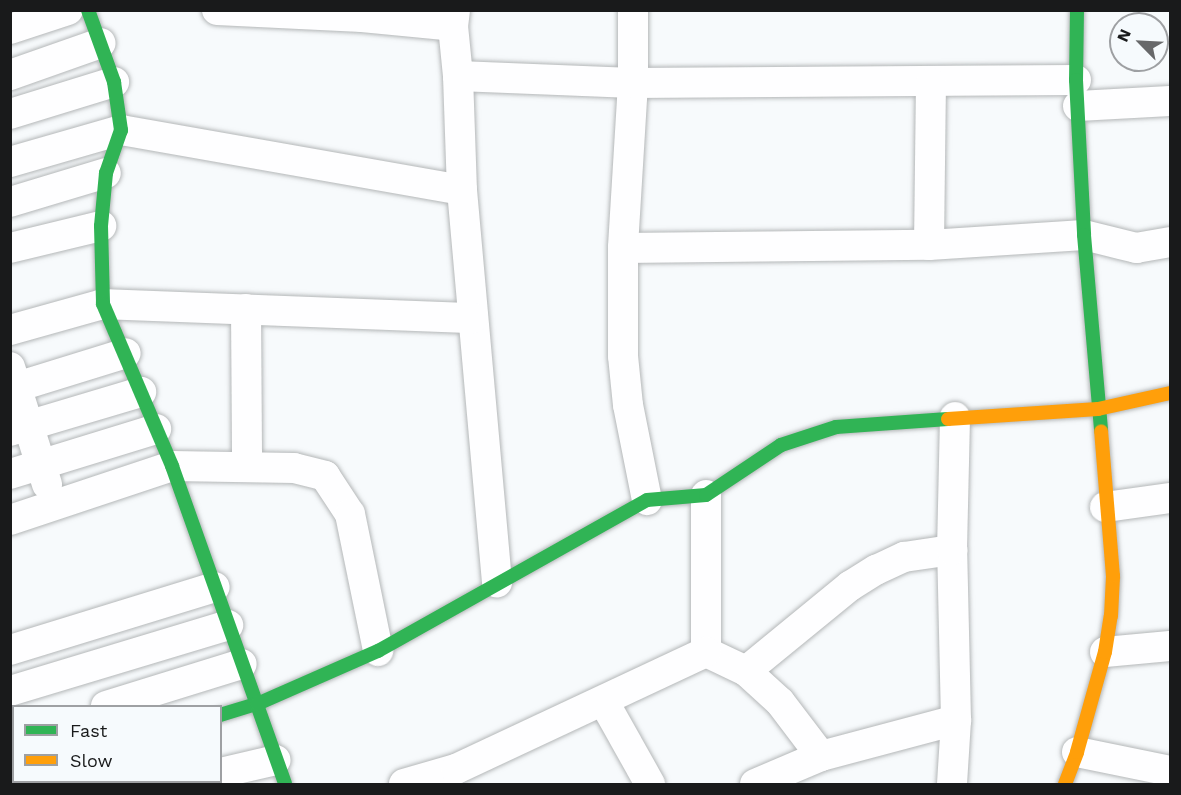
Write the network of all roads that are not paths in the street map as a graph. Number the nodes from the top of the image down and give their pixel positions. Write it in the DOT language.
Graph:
graph roads {
  1 [pos="68,10"];
  2 [pos="88,10"];
  3 [pos="217,10"];
  4 [pos="633,10"];
  5 [pos="1077,10"];
  6 [pos="362,14"];
  7 [pos="454,18"];
  8 [pos="10,29"];
  9 [pos="101,43"];
  10 [pos="10,75"];
  11 [pos="458,76"];
  12 [pos="114,82"];
  13 [pos="633,83"];
  14 [pos="931,83"];
  15 [pos="1077,93"];
  16 [pos="1170,101"];
  17 [pos="10,114"];
  18 [pos="121,130"];
  19 [pos="10,162"];
  20 [pos="106,173"];
  21 [pos="462,190"];
  22 [pos="10,202"];
  23 [pos="101,226"];
  24 [pos="1083,235"];
  25 [pos="1170,243"];
  26 [pos="929,245"];
  27 [pos="10,248"];
  28 [pos="623,248"];
  29 [pos="103,304"];
  30 [pos="246,309"];
  31 [pos="473,318"];
  32 [pos="10,330"];
  33 [pos="126,352"];
  34 [pos="13,381"];
  35 [pos="141,392"];
  36 [pos="1170,393"];
  37 [pos="1098,409"];
  38 [pos="955,417"];
  39 [pos="19,429"];
  40 [pos="156,429"];
  41 [pos="41,464"];
  42 [pos="172,466"];
  43 [pos="247,466"];
  44 [pos="10,474"];
  45 [pos="706,495"];
  46 [pos="1170,498"];
  47 [pos="646,500"];
  48 [pos="55,507"];
  49 [pos="1106,507"];
  50 [pos="10,520"];
  51 [pos="952,550"];
  52 [pos="497,582"];
  53 [pos="215,587"];
  54 [pos="228,625"];
  55 [pos="1170,646"];
  56 [pos="10,650"];
  57 [pos="378,651"];
  58 [pos="706,652"];
  59 [pos="1105,652"];
  60 [pos="242,664"];
  61 [pos="746,671"];
  62 [pos="10,691"];
  63 [pos="604,702"];
  64 [pos="256,704"];
  65 [pos="109,705"];
  66 [pos="222,714"];
  67 [pos="956,720"];
  68 [pos="1077,752"];
  69 [pos="821,756"];
  70 [pos="1170,771"];
  71 [pos="281,772"];
  72 [pos="222,773"];
  73 [pos="459,777"];
  74 [pos="404,784"];
  75 [pos="650,784"];
  76 [pos="755,784"];
  77 [pos="952,784"];
  78 [pos="1065,784"];
  1 -- 8 [label="street"];
  2 -- 9 [label="street"];
  3 -- 6 [label="street"];
  4 -- 13 [label="street"];
  5 -- 15 [label="street"];
  6 -- 7 [label="street"];
  7 -- 11 [label="street"];
  9 -- 10 [label="street"];
  9 -- 12 [label="street"];
  11 -- 13 [label="street"];
  11 -- 21 [label="street"];
  12 -- 17 [label="street"];
  12 -- 18 [label="street"];
  13 -- 14 [label="street"];
  13 -- 28 [label="street"];
  14 -- 15 [label="street"];
  14 -- 26 [label="street"];
  15 -- 16 [label="street"];
  15 -- 24 [label="street"];
  18 -- 19 [label="street"];
  18 -- 20 [label="street"];
  18 -- 21 [label="street"];
  20 -- 22 [label="street"];
  20 -- 23 [label="street"];
  21 -- 31 [label="street"];
  23 -- 27 [label="street"];
  23 -- 29 [label="street"];
  24 -- 25 [label="street"];
  24 -- 26 [label="street"];
  24 -- 37 [label="street"];
  26 -- 28 [label="street"];
  28 -- 47 [label="street"];
  29 -- 30 [label="street"];
  29 -- 32 [label="street"];
  29 -- 33 [label="street"];
  30 -- 31 [label="street"];
  30 -- 43 [label="street"];
  31 -- 52 [label="street"];
  33 -- 34 [label="street"];
  33 -- 35 [label="street"];
  34 -- 39 [label="street"];
  35 -- 39 [label="street"];
  35 -- 40 [label="street"];
  36 -- 37 [label="street"];
  37 -- 38 [label="street"];
  37 -- 49 [label="street"];
  38 -- 45 [label="street"];
  38 -- 51 [label="street"];
  39 -- 41 [label="street"];
  40 -- 41 [label="street"];
  40 -- 42 [label="street"];
  41 -- 44 [label="street"];
  41 -- 48 [label="street"];
  42 -- 43 [label="street"];
  42 -- 48 [label="street"];
  42 -- 53 [label="street"];
  43 -- 57 [label="street"];
  45 -- 47 [label="street"];
  45 -- 58 [label="street"];
  46 -- 49 [label="street"];
  47 -- 52 [label="street"];
  48 -- 50 [label="street"];
  49 -- 59 [label="street"];
  51 -- 61 [label="street"];
  51 -- 67 [label="street"];
  52 -- 57 [label="street"];
  53 -- 54 [label="street"];
  53 -- 56 [label="street"];
  54 -- 60 [label="street"];
  54 -- 62 [label="street"];
  55 -- 59 [label="street"];
  57 -- 64 [label="street"];
  58 -- 61 [label="street"];
  58 -- 63 [label="street"];
  59 -- 68 [label="street"];
  60 -- 64 [label="street"];
  60 -- 65 [label="street"];
  61 -- 69 [label="street"];
  63 -- 73 [label="street"];
  63 -- 75 [label="street"];
  64 -- 66 [label="street"];
  64 -- 71 [label="street"];
  67 -- 69 [label="street"];
  67 -- 77 [label="street"];
  68 -- 70 [label="street"];
  68 -- 78 [label="street"];
  69 -- 76 [label="street"];
  71 -- 72 [label="street"];
  73 -- 74 [label="street"];
}
